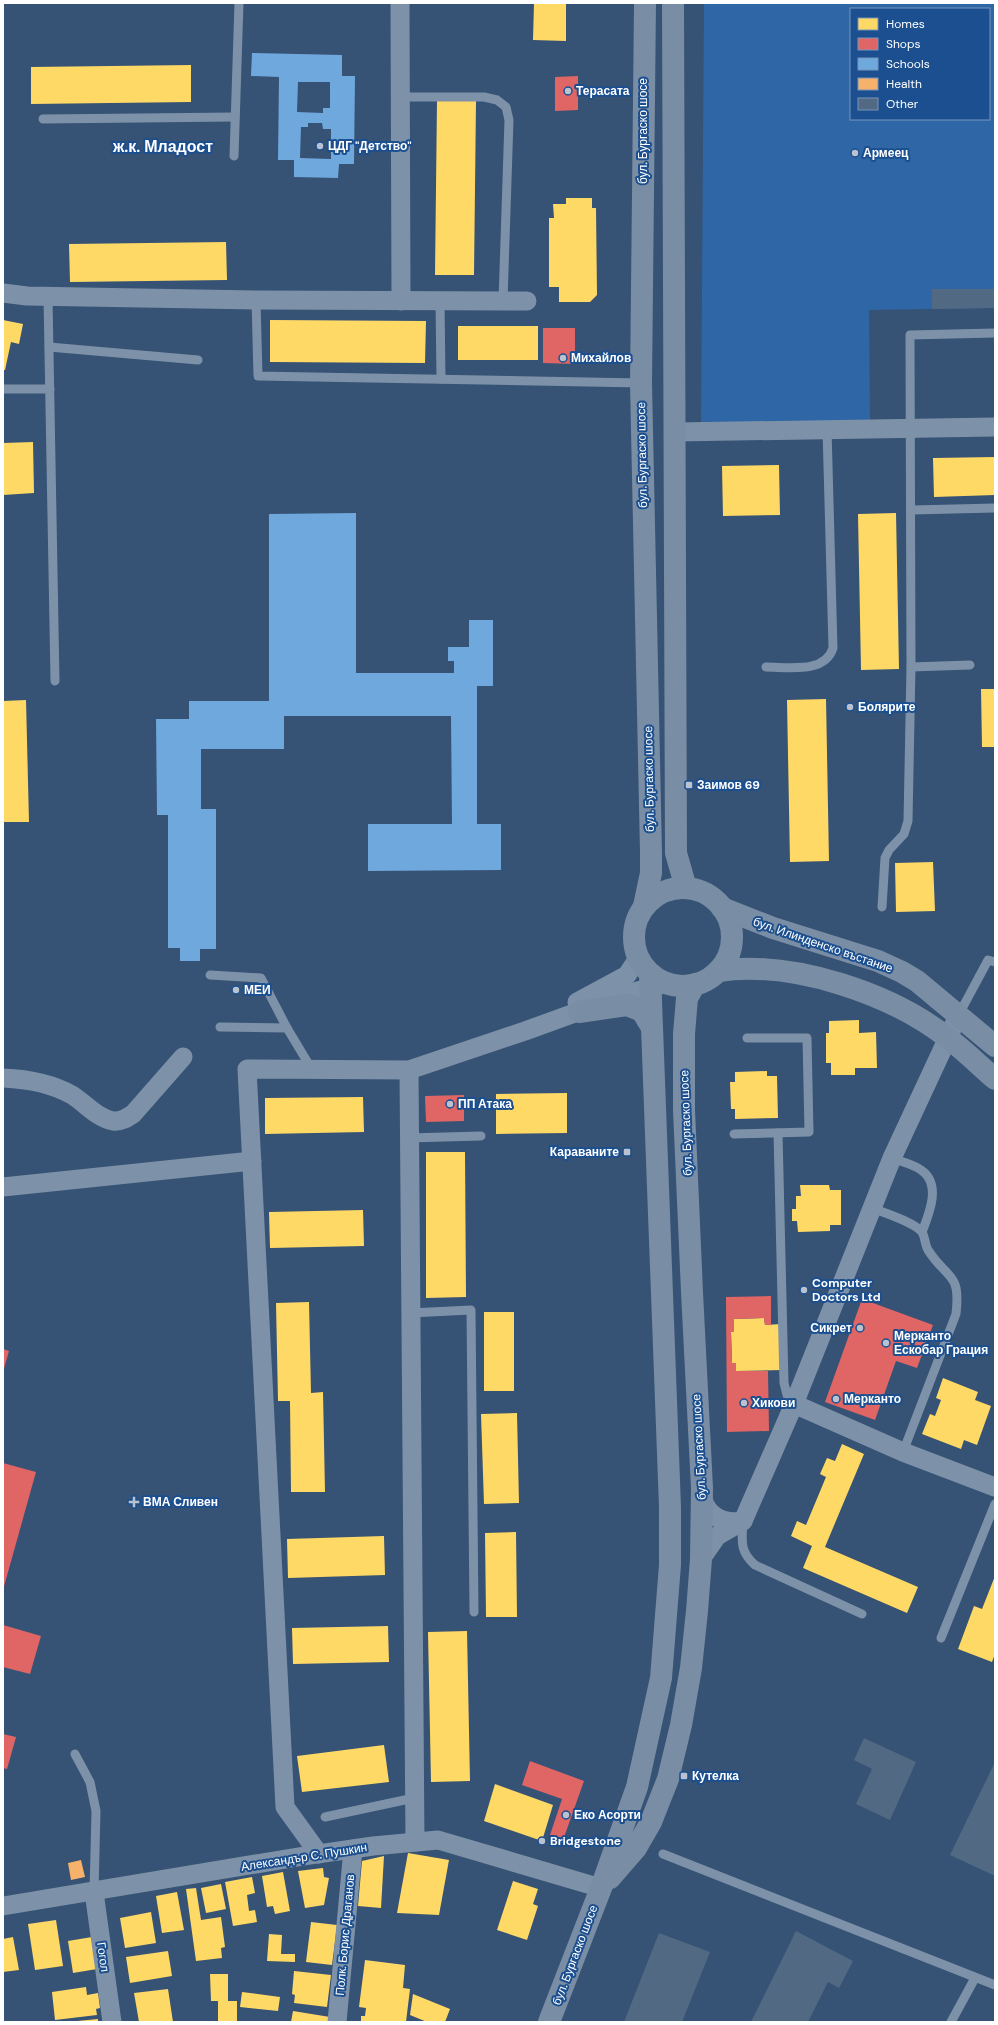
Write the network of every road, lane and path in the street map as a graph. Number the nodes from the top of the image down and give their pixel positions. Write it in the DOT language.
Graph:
graph roads {
  1 [pos="239,3"];
  2 [pos="400,3"];
  3 [pos="644,3"];
  4 [pos="673,3"];
  5 [pos="400,96"];
  6 [pos="235,117"];
  7 [pos="43,119"];
  8 [pos="234,156"];
  9 [pos="4,288"];
  10 [pos="48,297"];
  11 [pos="256,300"];
  12 [pos="401,301"];
  13 [pos="440,301"];
  14 [pos="503,301"];
  15 [pos="526,301"];
  16 [pos="995,334"];
  17 [pos="49,347"];
  18 [pos="198,360"];
  19 [pos="441,379"];
  20 [pos="641,383"];
  21 [pos="3,389"];
  22 [pos="50,389"];
  23 [pos="995,427"];
  24 [pos="911,428"];
  25 [pos="827,429"];
  26 [pos="676,432"];
  27 [pos="995,508"];
  28 [pos="912,510"];
  29 [pos="970,665"];
  30 [pos="766,667"];
  31 [pos="911,667"];
  32 [pos="55,680"];
  33 [pos="686,888"];
  34 [pos="644,906"];
  35 [pos="882,907"];
  36 [pos="722,908"];
  37 [pos="639,957"];
  38 [pos="995,962"];
  39 [pos="718,971"];
  40 [pos="210,975"];
  41 [pos="656,982"];
  42 [pos="695,984"];
  43 [pos="579,1012"];
  44 [pos="958,1016"];
  45 [pos="651,1026"];
  46 [pos="220,1027"];
  47 [pos="287,1028"];
  48 [pos="526,1031"];
  49 [pos="746,1038"];
  50 [pos="948,1038"];
  51 [pos="995,1046"];
  52 [pos="183,1057"];
  53 [pos="311,1068"];
  54 [pos="409,1070"];
  55 [pos="3,1078"];
  56 [pos="995,1079"];
  57 [pos="778,1133"];
  58 [pos="734,1134"];
  59 [pos="481,1136"];
  60 [pos="408,1138"];
  61 [pos="892,1158"];
  62 [pos="252,1161"];
  63 [pos="3,1186"];
  64 [pos="872,1208"];
  65 [pos="922,1232"];
  66 [pos="410,1313"];
  67 [pos="794,1404"];
  68 [pos="903,1452"];
  69 [pos="995,1487"];
  70 [pos="702,1488"];
  71 [pos="995,1504"];
  72 [pos="743,1521"];
  73 [pos="701,1559"];
  74 [pos="474,1612"];
  75 [pos="862,1614"];
  76 [pos="941,1638"];
  77 [pos="75,1754"];
  78 [pos="414,1798"];
  79 [pos="325,1817"];
  80 [pos="415,1842"];
  81 [pos="353,1849"];
  82 [pos="319,1854"];
  83 [pos="663,1854"];
  84 [pos="601,1888"];
  85 [pos="94,1892"];
  86 [pos="3,1906"];
  87 [pos="975,1978"];
  88 [pos="995,1985"];
  89 [pos="112,2022"];
  90 [pos="337,2022"];
  91 [pos="549,2022"];
  92 [pos="951,2022"];
  1 -- 6 [label="lane"];
  2 -- 5 [label="street"];
  3 -- 20 [label="main road, бул. Бургаско шосе"];
  4 -- 26 [label="main road"];
  5 -- 12 [label="street"];
  5 -- 14 [label="lane"];
  6 -- 7 [label="lane"];
  6 -- 8 [label="lane"];
  9 -- 10 [label="street"];
  10 -- 11 [label="street"];
  10 -- 17 [label="lane"];
  11 -- 12 [label="street"];
  11 -- 19 [label="lane"];
  12 -- 13 [label="street"];
  13 -- 14 [label="street"];
  13 -- 19 [label="lane"];
  14 -- 15 [label="street"];
  16 -- 24 [label="lane"];
  17 -- 18 [label="lane"];
  17 -- 22 [label="lane"];
  19 -- 20 [label="lane"];
  20 -- 34 [label="main road, бул. Бургаско шосе"];
  21 -- 22 [label="lane"];
  22 -- 32 [label="lane"];
  23 -- 24 [label="street"];
  24 -- 25 [label="street"];
  24 -- 28 [label="lane"];
  25 -- 26 [label="street"];
  25 -- 30 [label="lane"];
  26 -- 33 [label="main road"];
  27 -- 28 [label="lane"];
  28 -- 31 [label="lane"];
  29 -- 31 [label="lane"];
  31 -- 35 [label="lane"];
  33 -- 34 [label="main road"];
  33 -- 36 [label="main road"];
  34 -- 37 [label="main road"];
  36 -- 39 [label="main road"];
  36 -- 44 [label="main road, бул. Илинденско въстание"];
  37 -- 41 [label="main road"];
  37 -- 48 [label="street"];
  38 -- 44 [label="lane"];
  39 -- 42 [label="main road"];
  39 -- 50 [label="main road"];
  40 -- 47 [label="lane"];
  41 -- 42 [label="main road"];
  41 -- 43 [label="street"];
  41 -- 45 [label="main road, бул. Бургаско шосе"];
  42 -- 70 [label="main road, бул. Бургаско шосе"];
  43 -- 45 [label="main road"];
  43 -- 48 [label="street"];
  44 -- 50 [label="street"];
  44 -- 51 [label="main road, бул. Илинденско въстание"];
  45 -- 84 [label="main road, бул. Бургаско шосе"];
  46 -- 47 [label="lane"];
  47 -- 53 [label="lane"];
  48 -- 54 [label="street"];
  49 -- 57 [label="lane"];
  50 -- 56 [label="main road"];
  50 -- 61 [label="street"];
  52 -- 55 [label="street"];
  53 -- 54 [label="street"];
  53 -- 62 [label="street"];
  54 -- 60 [label="street"];
  57 -- 58 [label="lane"];
  57 -- 67 [label="lane"];
  59 -- 60 [label="lane"];
  60 -- 66 [label="street"];
  61 -- 64 [label="street"];
  61 -- 65 [label="lane"];
  62 -- 63 [label="street"];
  62 -- 82 [label="street"];
  64 -- 65 [label="lane"];
  64 -- 67 [label="street"];
  65 -- 68 [label="lane"];
  66 -- 74 [label="lane"];
  66 -- 78 [label="street"];
  67 -- 68 [label="street"];
  67 -- 72 [label="street"];
  68 -- 69 [label="street"];
  70 -- 72 [label="street"];
  70 -- 73 [label="main road, бул. Бургаско шосе"];
  71 -- 76 [label="lane"];
  72 -- 73 [label="street"];
  72 -- 75 [label="lane"];
  73 -- 84 [label="main road, бул. Бургаско шосе"];
  77 -- 85 [label="lane"];
  78 -- 79 [label="lane"];
  78 -- 80 [label="street"];
  80 -- 81 [label="street, Александър С. Пушкин"];
  80 -- 84 [label="street, Александър С. Пушкин"];
  81 -- 82 [label="street, Александър С. Пушкин"];
  81 -- 90 [label="street, Полк. Борис Драганов"];
  82 -- 85 [label="street, Александър С. Пушкин"];
  83 -- 87 [label="lane"];
  84 -- 91 [label="main road, бул. Бургаско шосе"];
  85 -- 86 [label="street, Александър С. Пушкин"];
  85 -- 89 [label="street, Гогол"];
  87 -- 88 [label="lane"];
  87 -- 92 [label="lane"];
}
